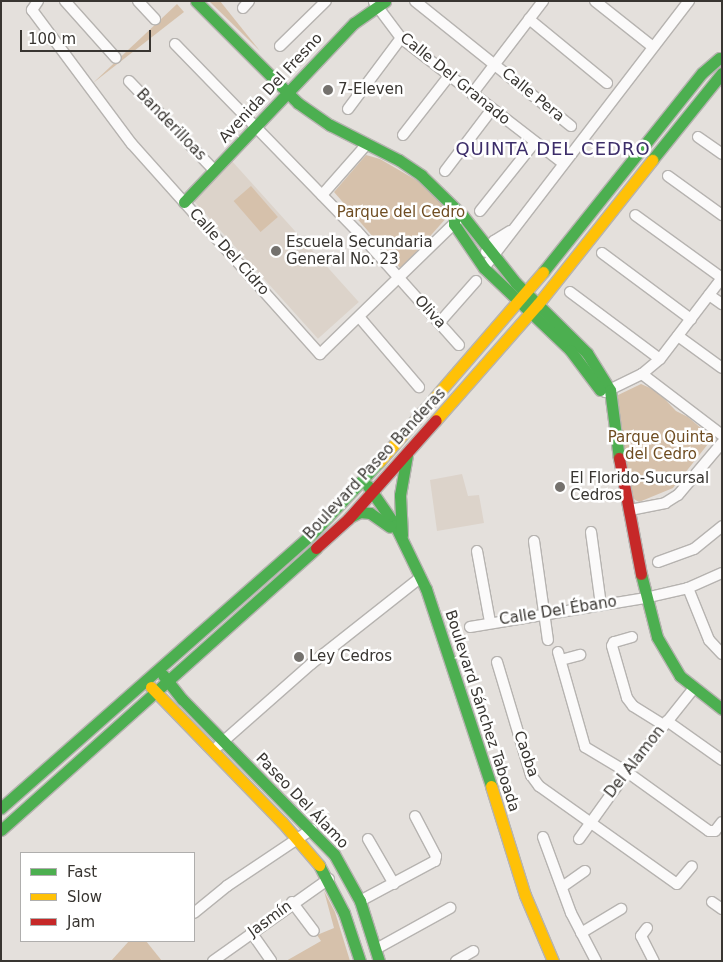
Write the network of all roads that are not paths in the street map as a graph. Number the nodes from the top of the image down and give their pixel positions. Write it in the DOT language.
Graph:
graph roads {
  1 [pos="38,1"];
  2 [pos="65,1"];
  3 [pos="138,1"];
  4 [pos="196,1"];
  5 [pos="326,1"];
  6 [pos="415,1"];
  7 [pos="543,1"];
  8 [pos="595,1"];
  9 [pos="689,1"];
  10 [pos="379,3"];
  11 [pos="155,19"];
  12 [pos="529,19"];
  13 [pos="401,38"];
  14 [pos="175,44"];
  15 [pos="280,46"];
  16 [pos="653,47"];
  17 [pos="720,57"];
  18 [pos="116,58"];
  19 [pos="494,64"];
  20 [pos="722,73"];
  21 [pos="449,76"];
  22 [pos="129,81"];
  23 [pos="607,83"];
  24 [pos="287,93"];
  25 [pos="472,94"];
  26 [pos="348,109"];
  27 [pos="492,109"];
  28 [pos="258,126"];
  29 [pos="571,126"];
  30 [pos="404,135"];
  31 [pos="698,137"];
  32 [pos="535,142"];
  33 [pos="367,144"];
  34 [pos="722,154"];
  35 [pos="563,163"];
  36 [pos="214,170"];
  37 [pos="445,172"];
  38 [pos="668,176"];
  39 [pos="322,195"];
  40 [pos="184,202"];
  41 [pos="480,211"];
  42 [pos="635,215"];
  43 [pos="722,215"];
  44 [pos="457,216"];
  45 [pos="602,253"];
  46 [pos="490,254"];
  47 [pos="481,265"];
  48 [pos="722,278"];
  49 [pos="400,279"];
  50 [pos="476,281"];
  51 [pos="526,292"];
  52 [pos="570,292"];
  53 [pos="709,295"];
  54 [pos="518,302"];
  55 [pos="722,304"];
  56 [pos="534,308"];
  57 [pos="360,318"];
  58 [pos="691,319"];
  59 [pos="439,323"];
  60 [pos="678,336"];
  61 [pos="459,345"];
  62 [pos="660,359"];
  63 [pos="722,368"];
  64 [pos="642,374"];
  65 [pos="419,387"];
  66 [pos="607,394"];
  67 [pos="722,435"];
  68 [pos="722,443"];
  69 [pos="408,452"];
  70 [pos="363,480"];
  71 [pos="373,492"];
  72 [pos="630,510"];
  73 [pos="348,519"];
  74 [pos="722,526"];
  75 [pos="591,532"];
  76 [pos="402,538"];
  77 [pos="534,541"];
  78 [pos="477,551"];
  79 [pos="658,562"];
  80 [pos="722,573"];
  81 [pos="421,577"];
  82 [pos="688,588"];
  83 [pos="645,598"];
  84 [pos="601,605"];
  85 [pos="545,614"];
  86 [pos="490,622"];
  87 [pos="470,627"];
  88 [pos="632,637"];
  89 [pos="548,640"];
  90 [pos="722,654"];
  91 [pos="580,655"];
  92 [pos="497,662"];
  93 [pos="159,670"];
  94 [pos="147,681"];
  95 [pos="169,683"];
  96 [pos="694,688"];
  97 [pos="156,694"];
  98 [pos="722,709"];
  99 [pos="665,723"];
  100 [pos="223,741"];
  101 [pos="212,752"];
  102 [pos="722,760"];
  103 [pos="627,772"];
  104 [pos="1,808"];
  105 [pos="294,811"];
  106 [pos="415,816"];
  107 [pos="282,822"];
  108 [pos="588,822"];
  109 [pos="722,822"];
  110 [pos="312,829"];
  111 [pos="1,830"];
  112 [pos="543,837"];
  113 [pos="579,838"];
  114 [pos="298,839"];
  115 [pos="368,839"];
  116 [pos="692,866"];
  117 [pos="585,871"];
  118 [pos="329,879"];
  119 [pos="394,884"];
  120 [pos="562,887"];
  121 [pos="360,901"];
  122 [pos="292,902"];
  123 [pos="712,902"];
  124 [pos="450,908"];
  125 [pos="621,908"];
  126 [pos="722,909"];
  127 [pos="195,912"];
  128 [pos="647,928"];
  129 [pos="251,932"];
  130 [pos="314,932"];
  131 [pos="581,932"];
  132 [pos="474,951"];
  133 [pos="378,955"];
  134 [pos="213,961"];
  135 [pos="271,961"];
  136 [pos="360,961"];
  137 [pos="456,961"];
  138 [pos="553,961"];
  139 [pos="596,961"];
  140 [pos="654,961"];
  1 -- 40 [label="street, Calle Del Cidro"];
  2 -- 18 [label="street"];
  3 -- 11 [label="street"];
  4 -- 24 [label="street"];
  5 -- 15 [label="street"];
  6 -- 19 [label="street, Calle Pera"];
  7 -- 12 [label="street"];
  8 -- 16 [label="street"];
  9 -- 16 [label="street"];
  10 -- 13 [label="street, Calle Del Granado"];
  10 -- 24 [label="street, Avenida Del Fresno"];
  12 -- 19 [label="street"];
  12 -- 23 [label="street"];
  13 -- 21 [label="street, Calle Del Granado"];
  13 -- 26 [label="street"];
  14 -- 28 [label="street, Oliva"];
  16 -- 35 [label="street"];
  17 -- 51 [label="street, Boulevard Paseo Banderas"];
  19 -- 25 [label="street"];
  19 -- 29 [label="street, Calle Pera"];
  20 -- 56 [label="street, Boulevard Paseo Banderas"];
  21 -- 25 [label="street, Calle Del Granado"];
  21 -- 30 [label="street"];
  22 -- 36 [label="street, Banderilloas"];
  24 -- 28 [label="street, Avenida Del Fresno"];
  24 -- 33 [label="street"];
  25 -- 27 [label="street, Calle Del Granado"];
  27 -- 32 [label="street, Calle Del Granado"];
  27 -- 37 [label="street"];
  28 -- 36 [label="street, Avenida Del Fresno"];
  28 -- 39 [label="street, Oliva"];
  31 -- 34 [label="street"];
  32 -- 35 [label="street, Calle Del Granado"];
  32 -- 41 [label="street"];
  33 -- 39 [label="street"];
  33 -- 44 [label="street"];
  35 -- 46 [label="street"];
  36 -- 40 [label="street, Avenida Del Fresno"];
  38 -- 43 [label="street"];
  39 -- 49 [label="street, Oliva"];
  40 -- 57 [label="street, Calle Del Cidro"];
  42 -- 48 [label="street"];
  44 -- 46 [label="street"];
  44 -- 47 [label="street"];
  44 -- 49 [label="street, Calle Del Cidro"];
  45 -- 58 [label="street"];
  46 -- 47 [label="street"];
  46 -- 51 [label="street"];
  47 -- 54 [label="street"];
  48 -- 53 [label="street"];
  49 -- 57 [label="street, Calle Del Cidro"];
  49 -- 59 [label="street, Oliva"];
  50 -- 59 [label="street"];
  51 -- 54 [label="street, Boulevard Paseo Banderas"];
  51 -- 56 [label="street"];
  52 -- 62 [label="street"];
  53 -- 55 [label="street"];
  53 -- 58 [label="street"];
  54 -- 56 [label="street"];
  54 -- 70 [label="street, Boulevard Paseo Banderas"];
  56 -- 66 [label="street"];
  56 -- 69 [label="street, Boulevard Paseo Banderas"];
  57 -- 65 [label="street"];
  58 -- 60 [label="street"];
  59 -- 61 [label="street, Oliva"];
  60 -- 62 [label="street"];
  60 -- 63 [label="street"];
  62 -- 64 [label="street"];
  64 -- 66 [label="street"];
  64 -- 67 [label="street"];
  66 -- 72 [label="street"];
  68 -- 72 [label="street"];
  69 -- 71 [label="street, Boulevard Paseo Banderas"];
  69 -- 76 [label="street"];
  70 -- 71 [label="street, Boulevard Sánchez Taboada"];
  70 -- 93 [label="street, Boulevard Paseo Banderas"];
  71 -- 73 [label="street, Boulevard Paseo Banderas"];
  71 -- 76 [label="street, Boulevard Sánchez Taboada"];
  72 -- 83 [label="street"];
  73 -- 76 [label="street"];
  73 -- 95 [label="street, Boulevard Paseo Banderas"];
  74 -- 79 [label="street"];
  75 -- 84 [label="street"];
  76 -- 81 [label="street, Boulevard Sánchez Taboada"];
  77 -- 85 [label="street"];
  78 -- 86 [label="street"];
  80 -- 82 [label="street, Calle Del Ébano"];
  81 -- 100 [label="street"];
  81 -- 138 [label="street, Boulevard Sánchez Taboada"];
  82 -- 83 [label="street, Calle Del Ébano"];
  82 -- 90 [label="street"];
  83 -- 84 [label="street, Calle Del Ébano"];
  83 -- 96 [label="street"];
  84 -- 85 [label="street, Calle Del Ébano"];
  85 -- 86 [label="street, Calle Del Ébano"];
  85 -- 89 [label="street"];
  86 -- 87 [label="street, Calle Del Ébano"];
  88 -- 99 [label="street"];
  91 -- 103 [label="street"];
  92 -- 108 [label="street, Caoba"];
  93 -- 94 [label="street, Boulevard Paseo Banderas"];
  93 -- 95 [label="street, Paseo Del Álamo"];
  94 -- 97 [label="street, Paseo Del Álamo"];
  94 -- 104 [label="street, Boulevard Paseo Banderas"];
  95 -- 97 [label="street, Boulevard Paseo Banderas"];
  95 -- 100 [label="street, Paseo Del Álamo"];
  96 -- 98 [label="street"];
  96 -- 99 [label="street, Del Alamon"];
  97 -- 101 [label="street, Paseo Del Álamo"];
  97 -- 111 [label="street, Boulevard Paseo Banderas"];
  99 -- 102 [label="street"];
  99 -- 103 [label="street, Del Alamon"];
  100 -- 101 [label="street"];
  100 -- 105 [label="street, Paseo Del Álamo"];
  101 -- 107 [label="street, Paseo Del Álamo"];
  103 -- 108 [label="street, Del Alamon"];
  103 -- 109 [label="street"];
  105 -- 107 [label="street"];
  105 -- 110 [label="street, Paseo Del Álamo"];
  106 -- 119 [label="street"];
  107 -- 114 [label="street, Paseo Del Álamo"];
  108 -- 113 [label="street, Del Alamon"];
  108 -- 116 [label="street, Caoba"];
  110 -- 114 [label="street"];
  110 -- 121 [label="street, Paseo Del Álamo"];
  112 -- 120 [label="street"];
  114 -- 118 [label="street, Paseo Del Álamo"];
  114 -- 127 [label="street"];
  115 -- 119 [label="street"];
  117 -- 120 [label="street"];
  118 -- 122 [label="street, Jasmín"];
  118 -- 136 [label="street, Paseo Del Álamo"];
  119 -- 121 [label="street"];
  120 -- 131 [label="street"];
  121 -- 133 [label="street, Paseo Del Álamo"];
  122 -- 129 [label="street, Jasmín"];
  122 -- 130 [label="street"];
  123 -- 126 [label="street"];
  124 -- 133 [label="street"];
  125 -- 131 [label="street"];
  128 -- 140 [label="street"];
  129 -- 134 [label="street, Jasmín"];
  129 -- 135 [label="street"];
  131 -- 139 [label="street"];
  132 -- 137 [label="street"];
}
